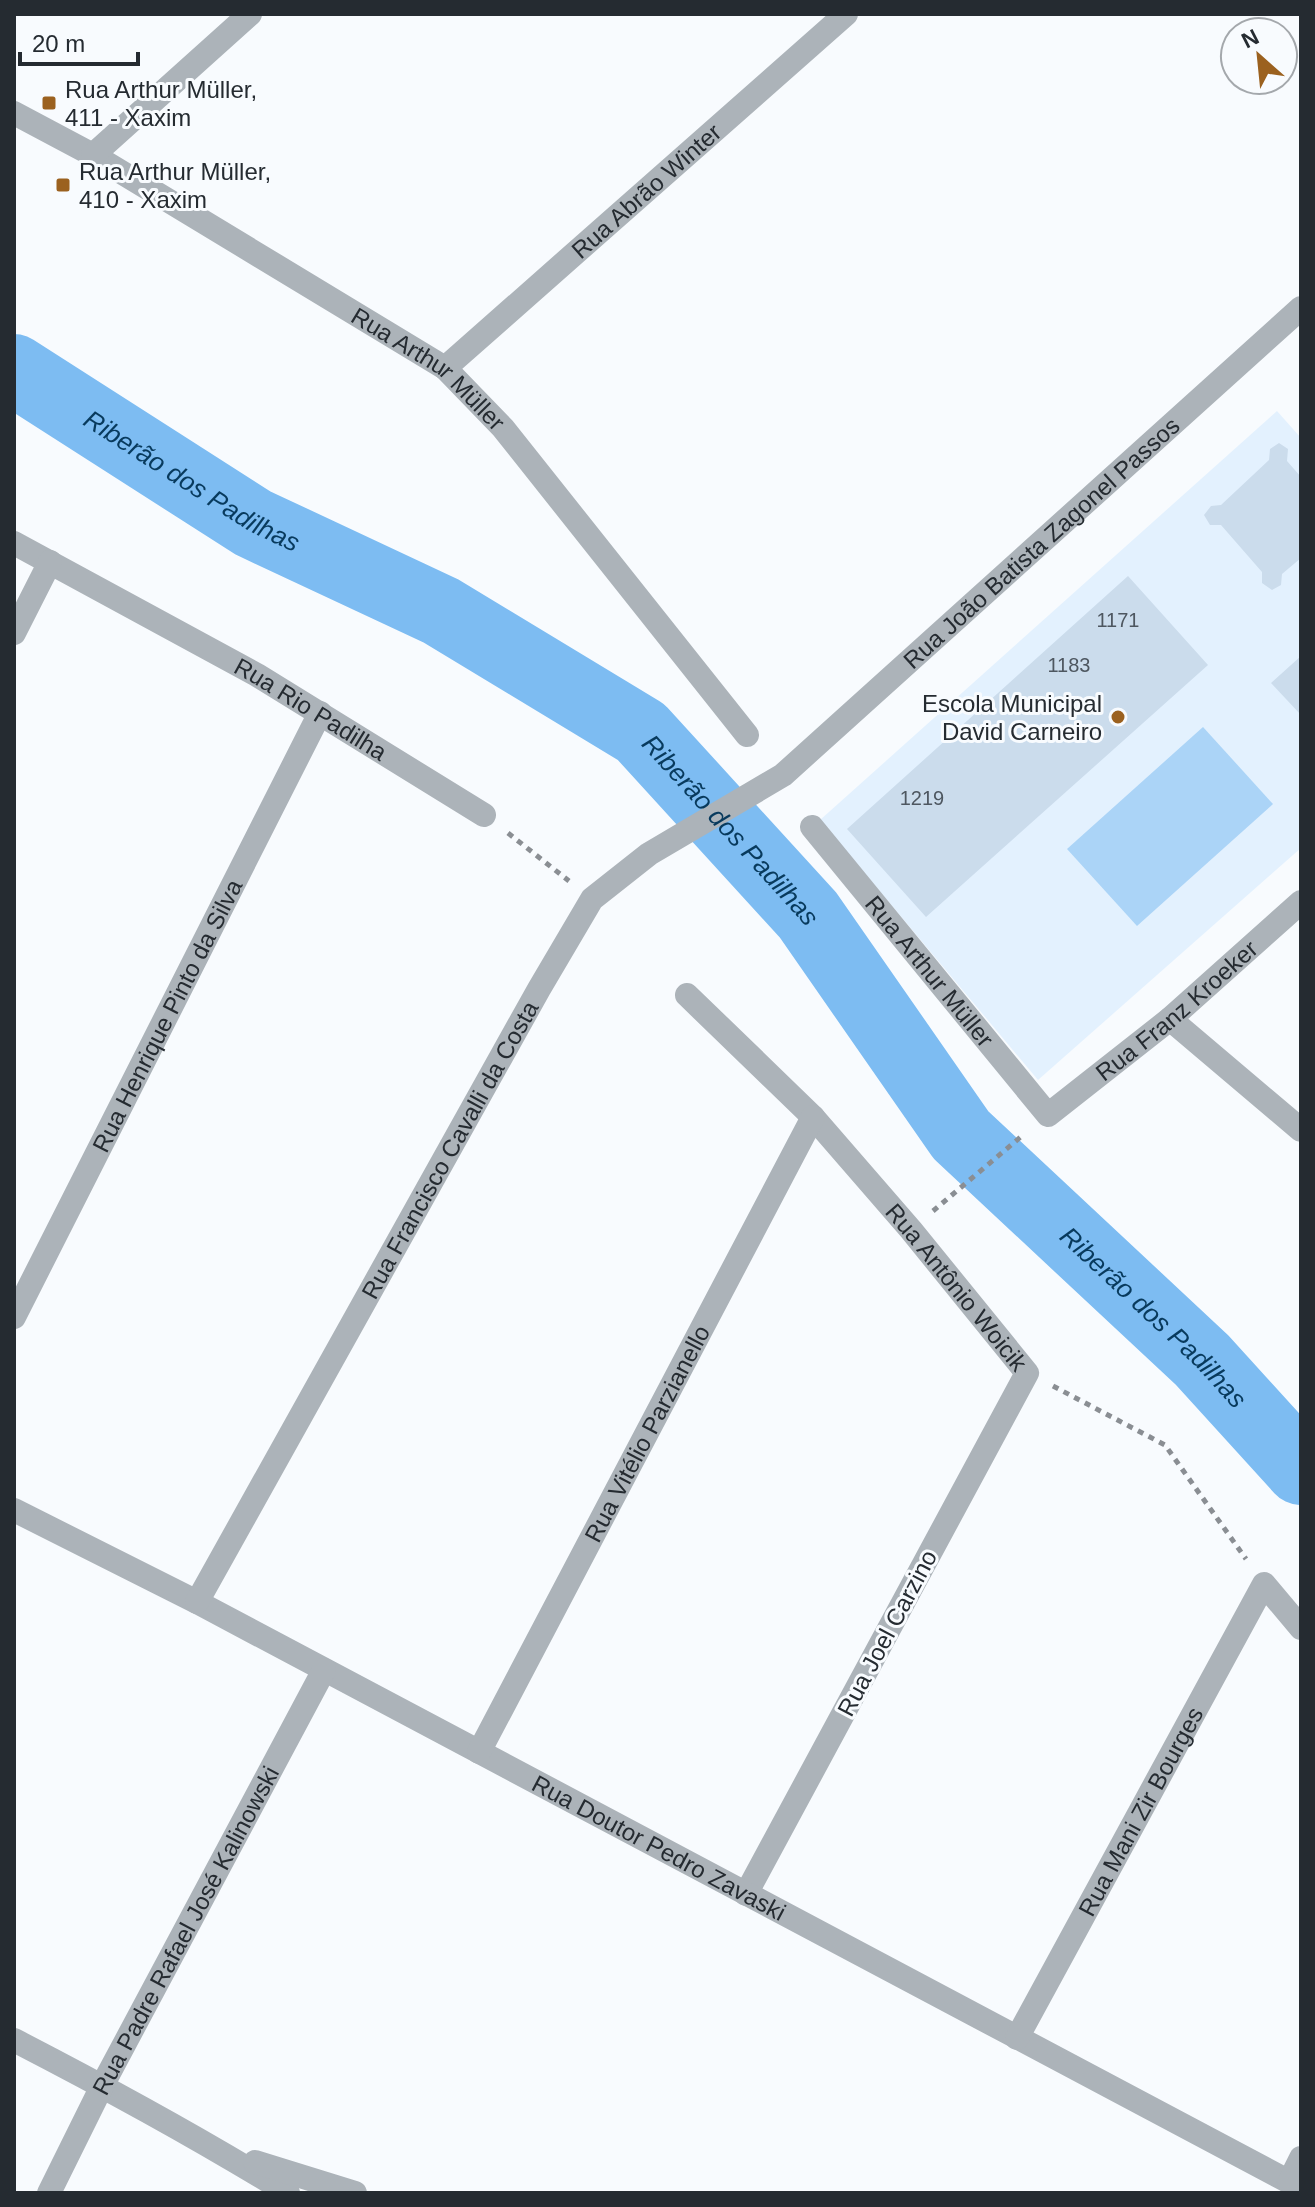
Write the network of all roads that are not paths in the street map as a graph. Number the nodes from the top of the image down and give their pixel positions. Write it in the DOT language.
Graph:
graph roads {
  1 [pos="250,14"];
  2 [pos="846,14"];
  3 [pos="14,113"];
  4 [pos="93,155"];
  5 [pos="1301,308"];
  6 [pos="445,368"];
  7 [pos="14,543"];
  8 [pos="50,562"];
  9 [pos="14,633"];
  10 [pos="320,713"];
  11 [pos="747,735"];
  12 [pos="775,779"];
  13 [pos="484,815"];
  14 [pos="812,827"];
  15 [pos="1301,902"];
  16 [pos="687,995"];
  17 [pos="1170,1019"];
  18 [pos="1048,1115"];
  19 [pos="813,1117"];
  20 [pos="1301,1130"];
  21 [pos="14,1317"];
  22 [pos="1027,1373"];
  23 [pos="14,1510"];
  24 [pos="197,1602"];
  25 [pos="1301,1628"];
  26 [pos="324,1670"];
  27 [pos="479,1752"];
  28 [pos="746,1894"];
  29 [pos="1017,2038"];
  30 [pos="14,2040"];
  31 [pos="102,2086"];
  32 [pos="222,2152"];
  33 [pos="1301,2158"];
  34 [pos="1295,2185"];
  35 [pos="49,2193"];
  36 [pos="288,2193"];
  37 [pos="355,2193"];
  1 -- 4 [label="street"];
  2 -- 6 [label="street, Rua Abrão Winter"];
  3 -- 4 [label="street, Rua Arthur Müller"];
  4 -- 6 [label="street, Rua Arthur Müller"];
  5 -- 12 [label="street, Rua João Batista Zagonel Passos"];
  6 -- 11 [label="street, Rua Arthur Müller"];
  7 -- 8 [label="street, Rua Rio Padilha"];
  8 -- 9 [label="street"];
  8 -- 10 [label="street, Rua Rio Padilha"];
  10 -- 13 [label="street, Rua Rio Padilha"];
  10 -- 21 [label="street, Rua Henrique Pinto da Silva"];
  12 -- 24 [label="street, Rua Francisco Cavalli da Costa"];
  14 -- 18 [label="street, Rua Arthur Müller"];
  15 -- 17 [label="street, Rua Franz Kroeker"];
  16 -- 19 [label="street, Rua Antônio Woicik"];
  17 -- 18 [label="street, Rua Franz Kroeker"];
  17 -- 20 [label="street"];
  19 -- 22 [label="street, Rua Antônio Woicik"];
  19 -- 27 [label="street, Rua Vitélio Parzianello"];
  22 -- 28 [label="street, Rua Joel Carzino"];
  23 -- 24 [label="street, Rua Doutor Pedro Zavaski"];
  24 -- 26 [label="street, Rua Doutor Pedro Zavaski"];
  25 -- 29 [label="street, Rua Mani Zir Bourges"];
  26 -- 27 [label="street, Rua Doutor Pedro Zavaski"];
  26 -- 31 [label="street, Rua Padre Rafael José Kalinowski"];
  27 -- 28 [label="street, Rua Doutor Pedro Zavaski"];
  28 -- 29 [label="street, Rua Doutor Pedro Zavaski"];
  29 -- 34 [label="street, Rua Doutor Pedro Zavaski"];
  30 -- 31 [label="street"];
  31 -- 32 [label="street"];
  31 -- 35 [label="street, Rua Padre Rafael José Kalinowski"];
  32 -- 36 [label="street"];
  32 -- 37 [label="street"];
  33 -- 34 [label="street"];
}
